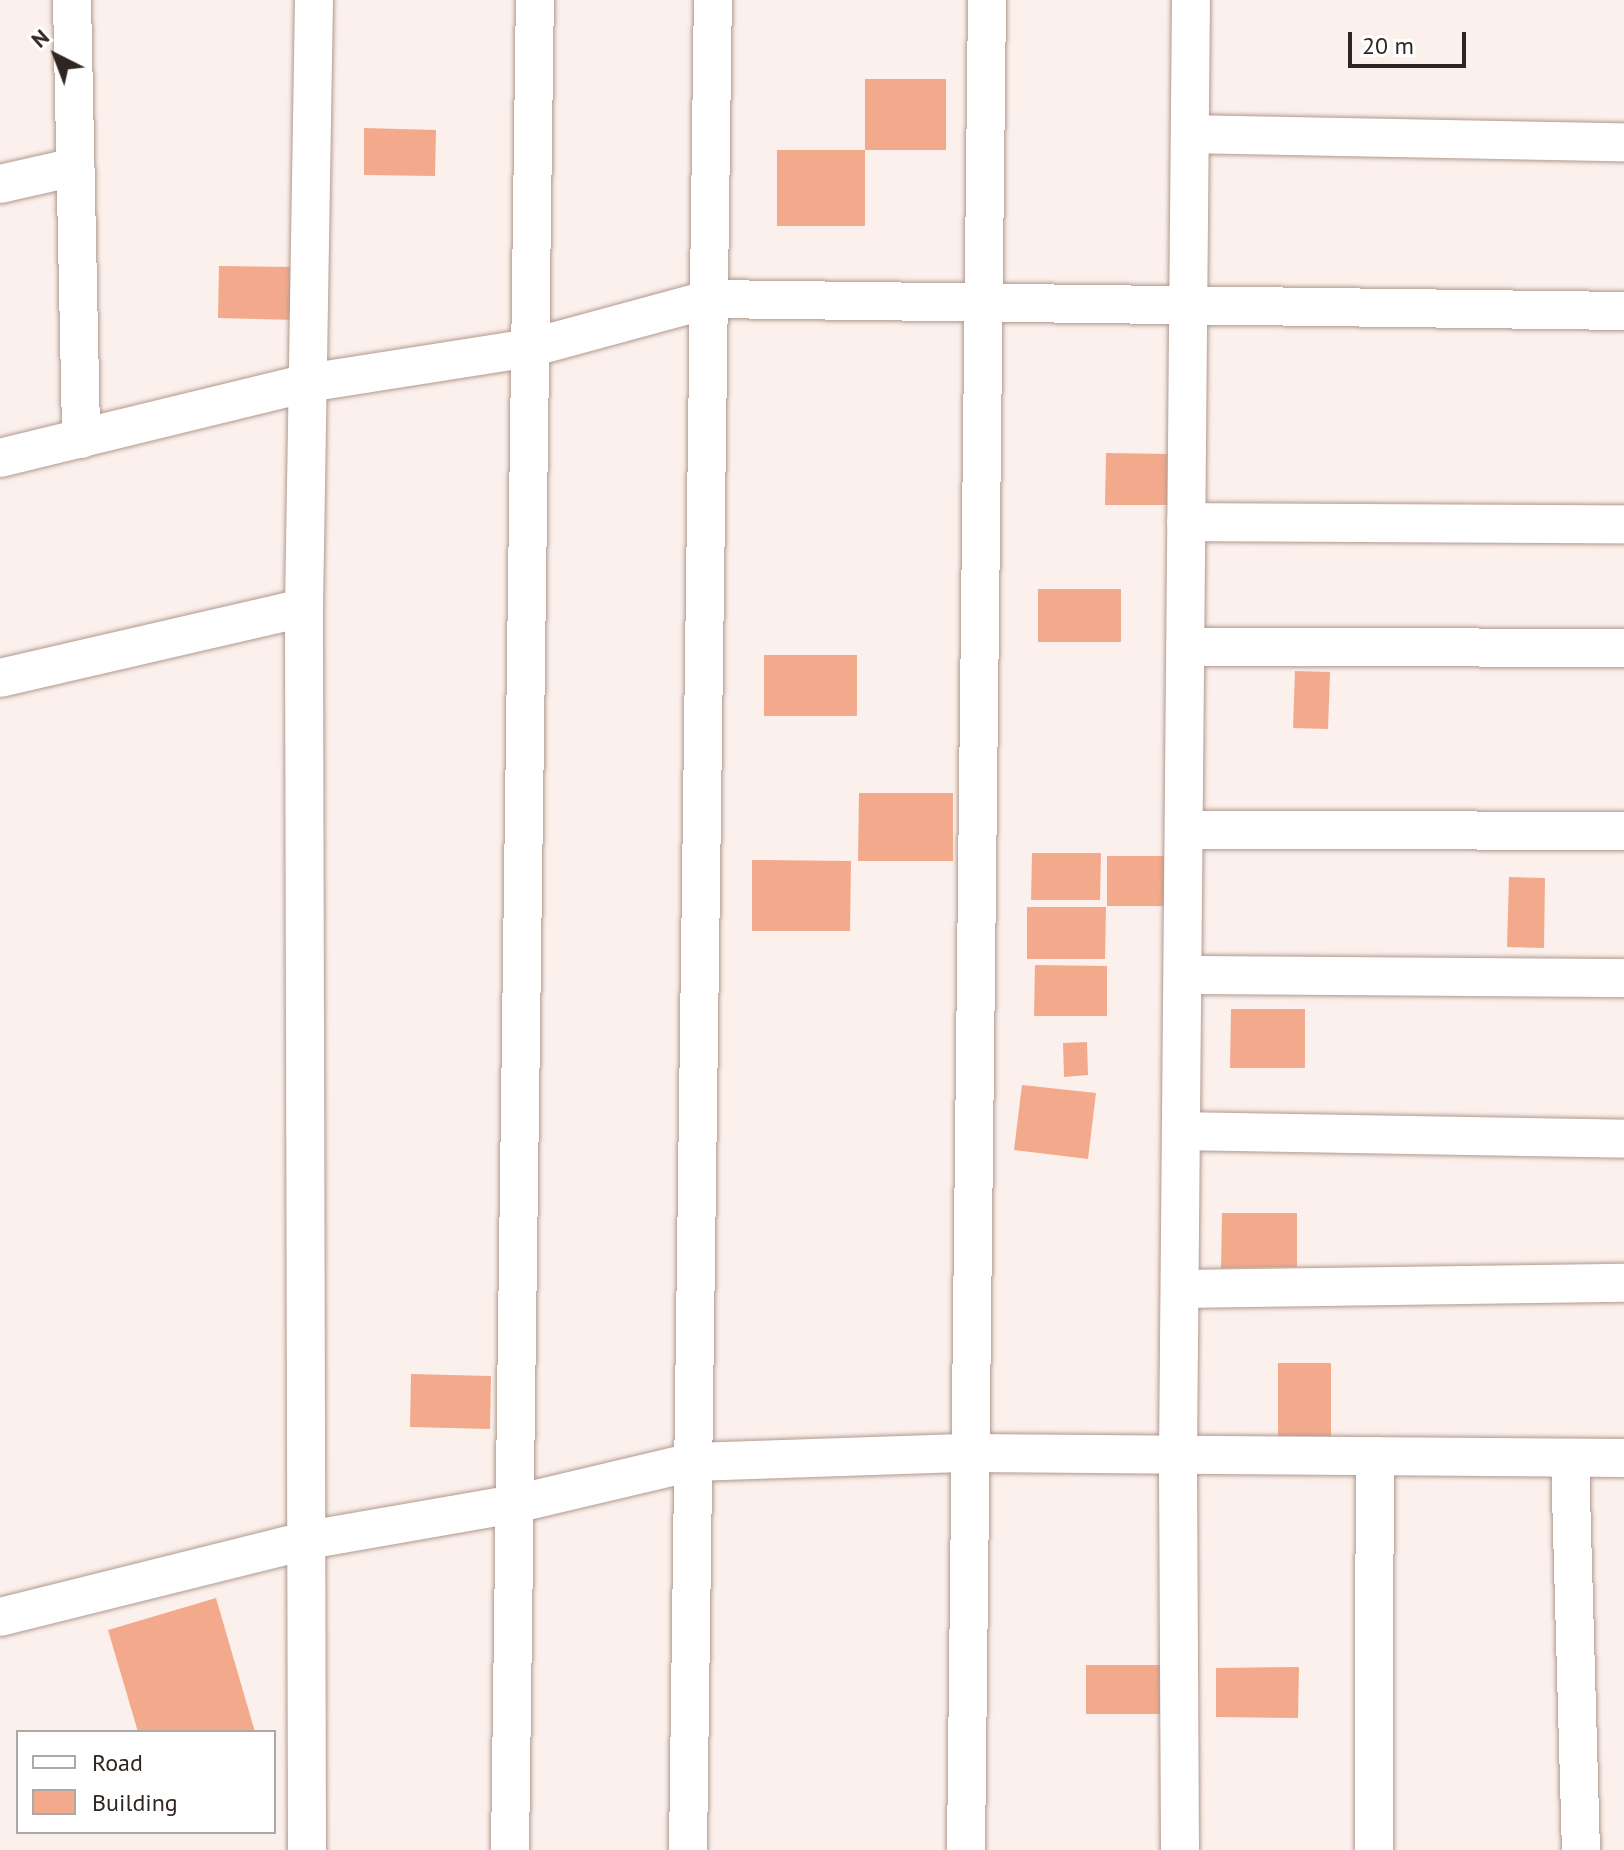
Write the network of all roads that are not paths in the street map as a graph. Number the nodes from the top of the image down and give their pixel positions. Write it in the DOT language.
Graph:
graph roads {
  1 [pos="72,0"];
  2 [pos="314,0"];
  3 [pos="535,0"];
  4 [pos="713,0"];
  5 [pos="987,0"];
  6 [pos="1191,0"];
  7 [pos="1190,134"];
  8 [pos="1624,142"];
  9 [pos="75,167"];
  10 [pos="0,184"];
  11 [pos="710,299"];
  12 [pos="1189,304"];
  13 [pos="985,305"];
  14 [pos="1624,311"];
  15 [pos="530,348"];
  16 [pos="307,383"];
  17 [pos="81,439"];
  18 [pos="0,458"];
  19 [pos="1186,522"];
  20 [pos="1624,524"];
  21 [pos="304,608"];
  22 [pos="1188,647"];
  23 [pos="1624,648"];
  24 [pos="0,678"];
  25 [pos="1184,830"];
  26 [pos="1624,831"];
  27 [pos="1183,975"];
  28 [pos="1624,978"];
  29 [pos="1181,1131"];
  30 [pos="1624,1139"];
  31 [pos="1624,1283"];
  32 [pos="1180,1289"];
  33 [pos="970,1453"];
  34 [pos="1178,1455"];
  35 [pos="1375,1456"];
  36 [pos="1570,1458"];
  37 [pos="1624,1458"];
  38 [pos="693,1462"];
  39 [pos="515,1504"];
  40 [pos="308,1540"];
  41 [pos="0,1617"];
  42 [pos="307,1850"];
  43 [pos="510,1850"];
  44 [pos="688,1850"];
  45 [pos="966,1850"];
  46 [pos="1180,1850"];
  47 [pos="1374,1850"];
  48 [pos="1581,1850"];
  1 -- 9 [label="street"];
  2 -- 16 [label="street"];
  3 -- 15 [label="street"];
  4 -- 11 [label="street"];
  5 -- 13 [label="street"];
  6 -- 7 [label="street"];
  7 -- 8 [label="street"];
  7 -- 12 [label="street"];
  9 -- 10 [label="street"];
  9 -- 17 [label="street"];
  11 -- 13 [label="street"];
  11 -- 15 [label="street"];
  11 -- 38 [label="street"];
  12 -- 13 [label="street"];
  12 -- 14 [label="street"];
  12 -- 19 [label="street"];
  13 -- 33 [label="street"];
  15 -- 16 [label="street"];
  15 -- 39 [label="street"];
  16 -- 17 [label="street"];
  16 -- 21 [label="street"];
  17 -- 18 [label="street"];
  19 -- 20 [label="street"];
  19 -- 22 [label="street"];
  21 -- 24 [label="street"];
  21 -- 40 [label="street"];
  22 -- 23 [label="street"];
  22 -- 25 [label="street"];
  25 -- 26 [label="street"];
  25 -- 27 [label="street"];
  27 -- 28 [label="street"];
  27 -- 29 [label="street"];
  29 -- 30 [label="street"];
  29 -- 32 [label="street"];
  31 -- 32 [label="street"];
  32 -- 34 [label="street"];
  33 -- 34 [label="street"];
  33 -- 38 [label="street"];
  33 -- 45 [label="street"];
  34 -- 35 [label="street"];
  34 -- 46 [label="street"];
  35 -- 36 [label="street"];
  35 -- 47 [label="street"];
  36 -- 37 [label="street"];
  36 -- 48 [label="street"];
  38 -- 39 [label="street"];
  38 -- 44 [label="street"];
  39 -- 40 [label="street"];
  39 -- 43 [label="street"];
  40 -- 41 [label="street"];
  40 -- 42 [label="street"];
}
